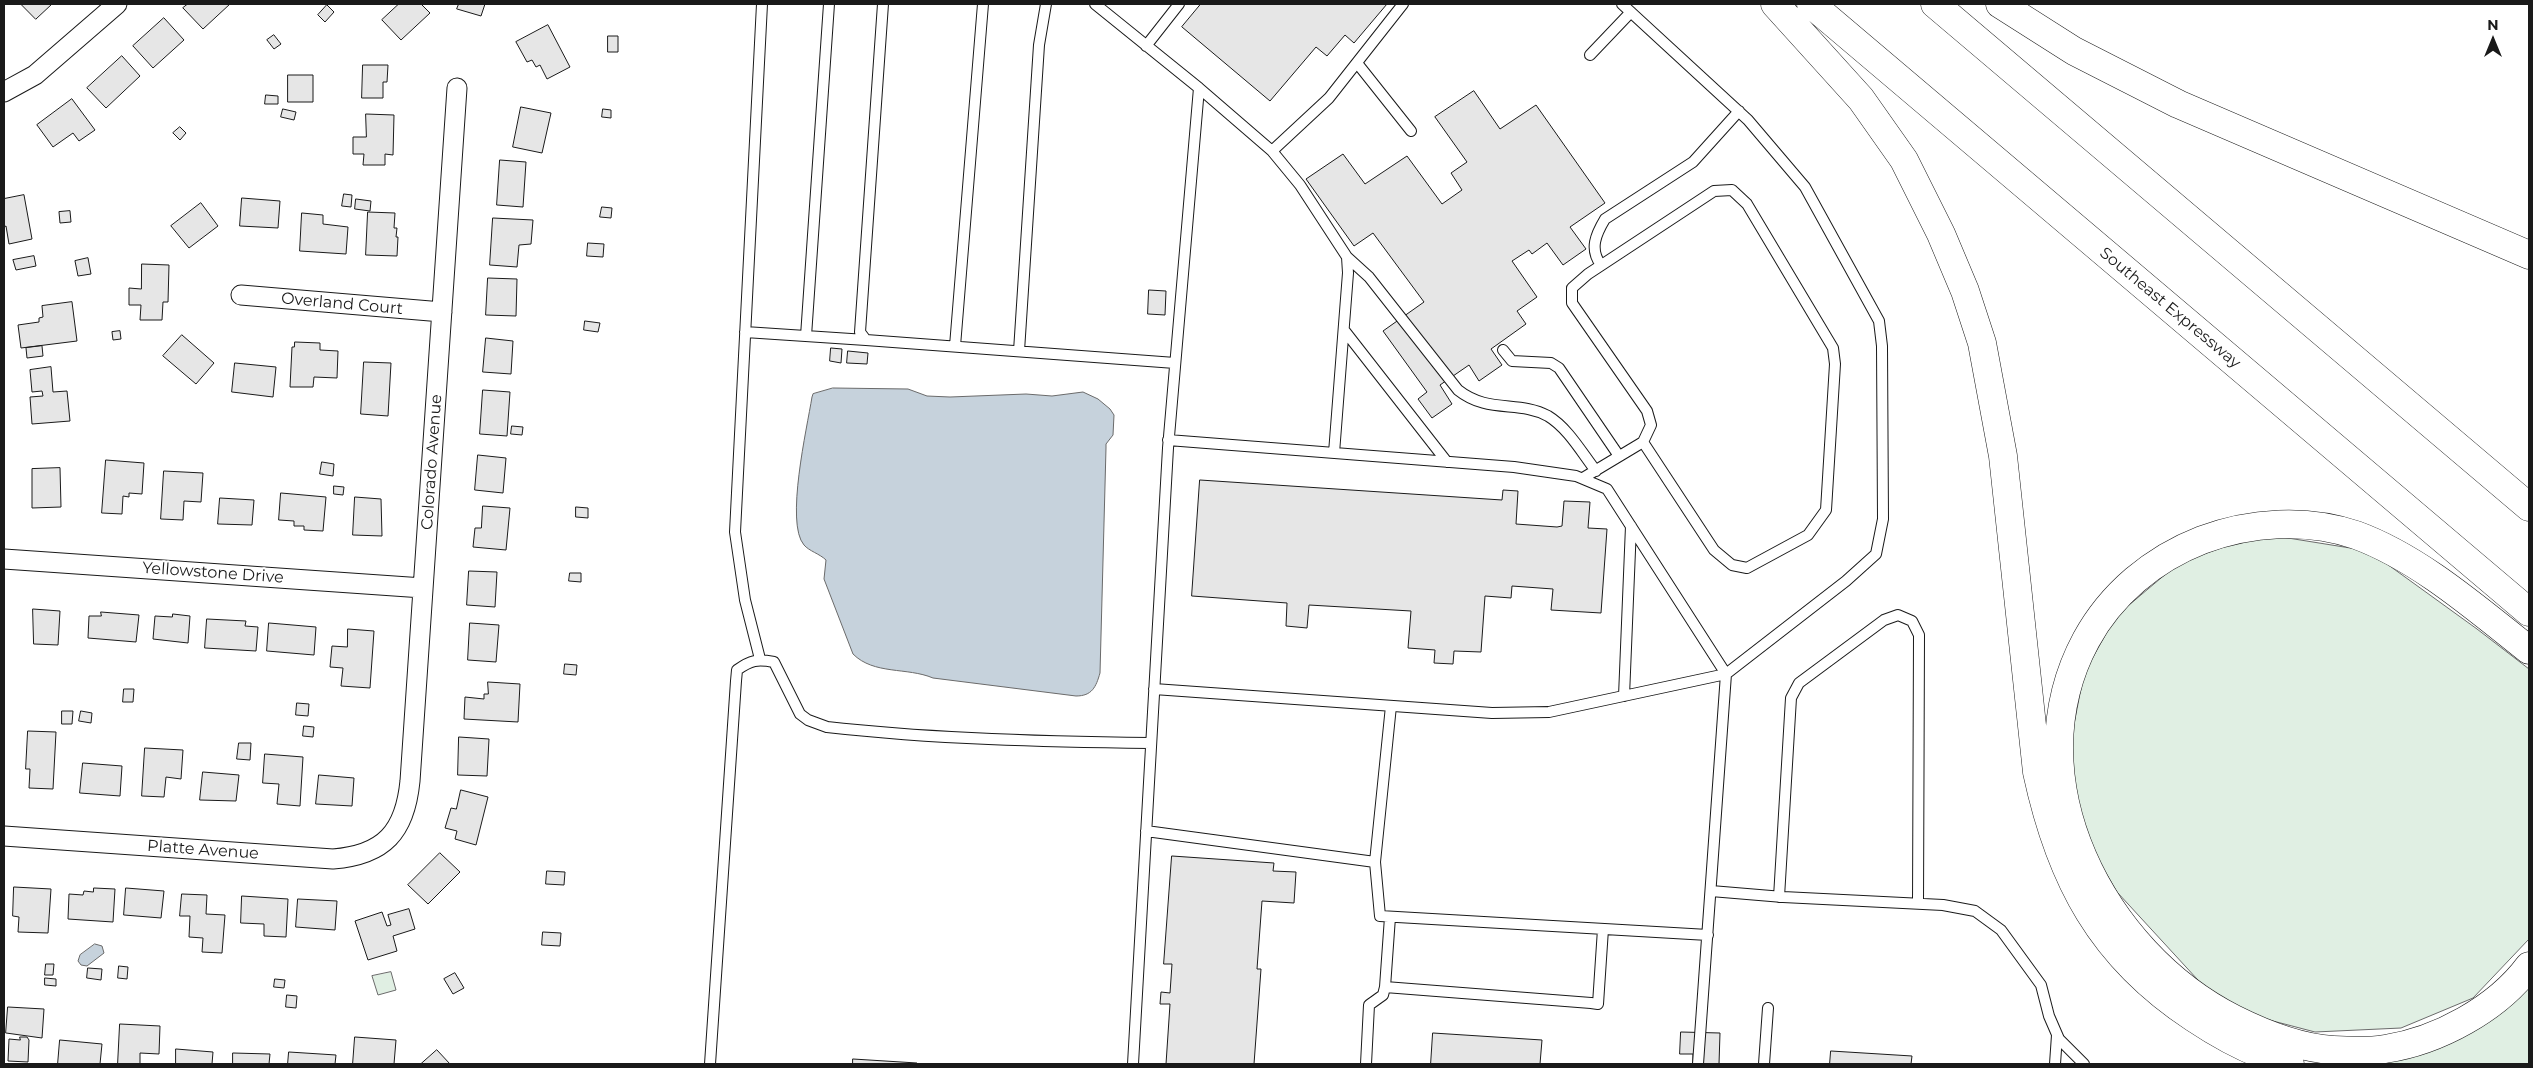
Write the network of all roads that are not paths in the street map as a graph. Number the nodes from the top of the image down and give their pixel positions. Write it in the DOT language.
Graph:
graph roads {
  1 [pos="117,4"];
  2 [pos="762,4"];
  3 [pos="829,4"];
  4 [pos="883,4"];
  5 [pos="983,4"];
  6 [pos="1046,4"];
  7 [pos="1098,4"];
  8 [pos="1179,4"];
  9 [pos="1403,4"];
  10 [pos="1622,4"];
  11 [pos="1775,4"];
  12 [pos="1811,4"];
  13 [pos="1935,4"];
  14 [pos="2000,4"];
  15 [pos="1631,12"];
  16 [pos="1146,46"];
  17 [pos="1590,56"];
  18 [pos="1357,63"];
  19 [pos="457,88"];
  20 [pos="1199,88"];
  21 [pos="4,92"];
  22 [pos="1739,112"];
  23 [pos="1411,131"];
  24 [pos="1272,151"];
  25 [pos="2529,254"];
  26 [pos="1347,257"];
  27 [pos="1601,265"];
  28 [pos="241,295"];
  29 [pos="442,312"];
  30 [pos="1344,330"];
  31 [pos="745,332"];
  32 [pos="806,336"];
  33 [pos="866,340"];
  34 [pos="956,346"];
  35 [pos="1503,350"];
  36 [pos="1019,351"];
  37 [pos="1175,363"];
  38 [pos="1168,440"];
  39 [pos="1643,442"];
  40 [pos="1334,453"];
  41 [pos="1619,456"];
  42 [pos="1447,462"];
  43 [pos="1596,471"];
  44 [pos="1583,478"];
  45 [pos="2529,507"];
  46 [pos="1631,526"];
  47 [pos="4,558"];
  48 [pos="423,588"];
  49 [pos="2529,612"];
  50 [pos="2529,650"];
  51 [pos="760,659"];
  52 [pos="1726,674"];
  53 [pos="1154,689"];
  54 [pos="1624,696"];
  55 [pos="1391,706"];
  56 [pos="1151,743"];
  57 [pos="1146,831"];
  58 [pos="394,832"];
  59 [pos="4,836"];
  60 [pos="1375,862"];
  61 [pos="1711,891"];
  62 [pos="1779,897"];
  63 [pos="1918,903"];
  64 [pos="1390,917"];
  65 [pos="1602,929"];
  66 [pos="1708,935"];
  67 [pos="2529,966"];
  68 [pos="1385,987"];
  69 [pos="1768,1008"];
  70 [pos="2057,1035"];
  71 [pos="710,1064"];
  72 [pos="1133,1064"];
  73 [pos="1366,1064"];
  74 [pos="1698,1064"];
  75 [pos="1764,1064"];
  76 [pos="2054,1064"];
  77 [pos="2084,1064"];
  78 [pos="2290,1064"];
  1 -- 21 [label="street"];
  2 -- 31 [label="lane"];
  3 -- 32 [label="lane"];
  4 -- 33 [label="lane"];
  5 -- 34 [label="lane"];
  6 -- 36 [label="lane"];
  7 -- 16 [label="lane"];
  8 -- 16 [label="lane"];
  9 -- 18 [label="lane"];
  10 -- 15 [label="lane"];
  11 -- 78 [label="highway"];
  12 -- 49 [label="highway, Southeast Expressway"];
  13 -- 45 [label="highway"];
  14 -- 25 [label="highway"];
  15 -- 17 [label="lane"];
  15 -- 22 [label="lane"];
  16 -- 20 [label="lane"];
  18 -- 23 [label="lane"];
  18 -- 24 [label="lane"];
  19 -- 29 [label="street, Colorado Avenue"];
  20 -- 24 [label="lane"];
  20 -- 37 [label="lane"];
  22 -- 27 [label="lane"];
  22 -- 52 [label="lane"];
  24 -- 26 [label="lane"];
  26 -- 30 [label="lane"];
  26 -- 43 [label="lane"];
  27 -- 39 [label="lane"];
  27 -- 39 [label="lane"];
  28 -- 29 [label="street, Overland Court"];
  29 -- 48 [label="street, Colorado Avenue"];
  30 -- 40 [label="lane"];
  30 -- 42 [label="lane"];
  31 -- 32 [label="lane"];
  31 -- 51 [label="lane"];
  32 -- 33 [label="lane"];
  33 -- 34 [label="lane"];
  34 -- 36 [label="lane"];
  35 -- 41 [label="lane"];
  36 -- 37 [label="lane"];
  37 -- 38 [label="lane"];
  38 -- 40 [label="lane"];
  38 -- 53 [label="lane"];
  39 -- 41 [label="lane"];
  40 -- 42 [label="lane"];
  41 -- 43 [label="lane"];
  42 -- 44 [label="lane"];
  43 -- 44 [label="lane"];
  44 -- 46 [label="lane"];
  46 -- 52 [label="lane"];
  46 -- 54 [label="lane"];
  47 -- 48 [label="street, Yellowstone Drive"];
  48 -- 58 [label="street, Colorado Avenue"];
  50 -- 67 [label="highway"];
  51 -- 56 [label="lane"];
  51 -- 71 [label="lane"];
  52 -- 54 [label="lane"];
  52 -- 61 [label="lane"];
  53 -- 55 [label="lane"];
  53 -- 56 [label="lane"];
  54 -- 55 [label="lane"];
  55 -- 60 [label="lane"];
  56 -- 57 [label="lane"];
  57 -- 60 [label="lane"];
  57 -- 72 [label="lane"];
  58 -- 59 [label="street, Platte Avenue"];
  60 -- 64 [label="lane"];
  61 -- 62 [label="lane"];
  61 -- 66 [label="lane"];
  62 -- 63 [label="lane"];
  62 -- 63 [label="lane"];
  63 -- 70 [label="lane"];
  64 -- 65 [label="lane"];
  64 -- 68 [label="lane"];
  65 -- 66 [label="lane"];
  65 -- 68 [label="lane"];
  66 -- 74 [label="lane"];
  68 -- 73 [label="lane"];
  69 -- 75 [label="lane"];
  70 -- 76 [label="lane"];
  70 -- 77 [label="lane"];
}
